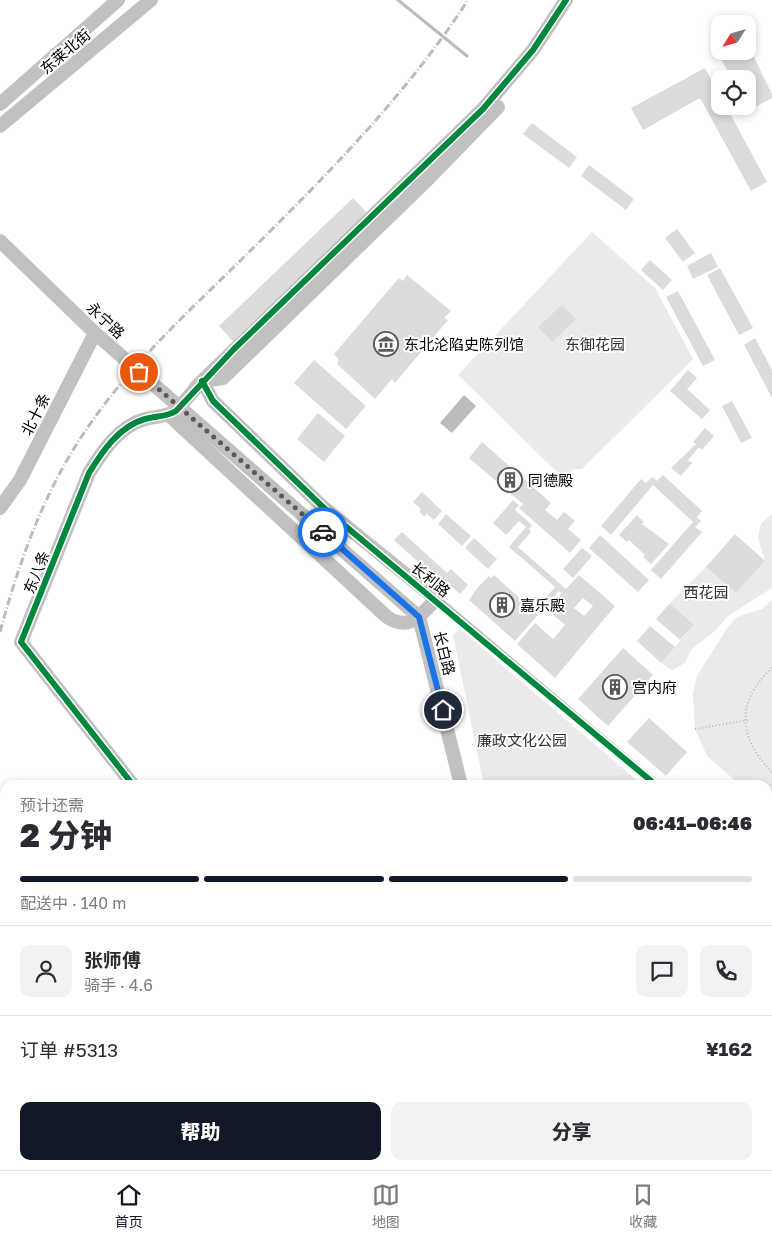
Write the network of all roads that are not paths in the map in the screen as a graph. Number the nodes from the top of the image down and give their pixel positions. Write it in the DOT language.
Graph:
graph roads {
  1 [pos="118,0"];
  2 [pos="151,0"];
  3 [pos="566,0"];
  4 [pos="574,0"];
  5 [pos="0,104"];
  6 [pos="0,126"];
  7 [pos="0,241"];
  8 [pos="95,333"];
  9 [pos="198,385"];
  10 [pos="172,413"];
  11 [pos="0,508"];
  12 [pos="436,599"];
  13 [pos="419,617"];
  14 [pos="129,780"];
  15 [pos="460,780"];
  16 [pos="650,780"];
  1 -- 5 [label="street, 东莱北街"];
  2 -- 6 [label="street, 东莱北街"];
  3 -- 9 [label="street"];
  4 -- 9 [label="street"];
  7 -- 8 [label="street, 永宁路"];
  8 -- 11 [label="street, 北十条"];
  8 -- 13 [label="street, 永宁路"];
  9 -- 10 [label="street, bridge"];
  9 -- 12 [label="street, 长利路"];
  10 -- 13 [label="street"];
  10 -- 14 [label="street, 东八条"];
  12 -- 13 [label="street"];
  12 -- 16 [label="street, 长利路"];
  13 -- 15 [label="street, 长白路"];
}
